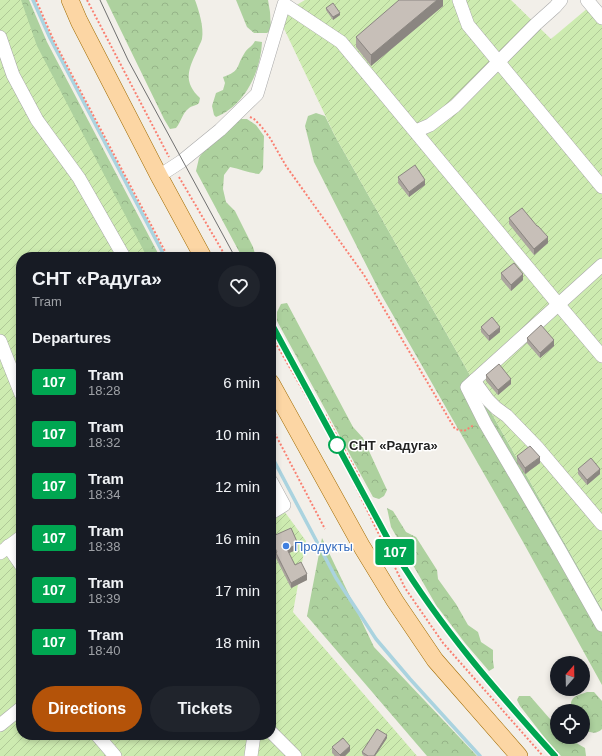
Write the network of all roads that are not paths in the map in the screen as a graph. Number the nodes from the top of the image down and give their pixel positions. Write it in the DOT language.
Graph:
graph roads {
  1 [pos="70,0"];
  2 [pos="459,0"];
  3 [pos="561,0"];
  4 [pos="588,0"];
  5 [pos="286,2"];
  6 [pos="602,18"];
  7 [pos="0,38"];
  8 [pos="498,63"];
  9 [pos="416,131"];
  10 [pos="159,176"];
  11 [pos="602,186"];
  12 [pos="121,252"];
  13 [pos="200,252"];
  14 [pos="602,265"];
  15 [pos="558,304"];
  16 [pos="0,341"];
  17 [pos="602,356"];
  18 [pos="475,380"];
  19 [pos="16,381"];
  20 [pos="276,392"];
  21 [pos="276,490"];
  22 [pos="276,510"];
  23 [pos="602,524"];
  24 [pos="16,540"];
  25 [pos="3,549"];
  26 [pos="16,561"];
  27 [pos="602,625"];
  28 [pos="16,712"];
  29 [pos="0,725"];
  30 [pos="276,737"];
  31 [pos="101,740"];
  32 [pos="253,740"];
  33 [pos="115,756"];
  34 [pos="251,756"];
  35 [pos="295,756"];
  36 [pos="519,756"];
  1 -- 10 [label="main road"];
  2 -- 8 [label="street"];
  3 -- 8 [label="street"];
  4 -- 6 [label="street"];
  5 -- 9 [label="street"];
  5 -- 10 [label="street"];
  7 -- 12 [label="street"];
  8 -- 9 [label="street"];
  8 -- 11 [label="street"];
  9 -- 15 [label="street"];
  10 -- 13 [label="main road"];
  14 -- 15 [label="street"];
  15 -- 17 [label="street"];
  15 -- 18 [label="street"];
  16 -- 19 [label="street"];
  18 -- 23 [label="street"];
  18 -- 27 [label="street"];
  20 -- 36 [label="main road"];
  21 -- 22 [label="street"];
  24 -- 25 [label="street"];
  25 -- 26 [label="street"];
  28 -- 29 [label="street"];
  30 -- 35 [label="street"];
  31 -- 33 [label="street"];
  32 -- 34 [label="street"];
}
